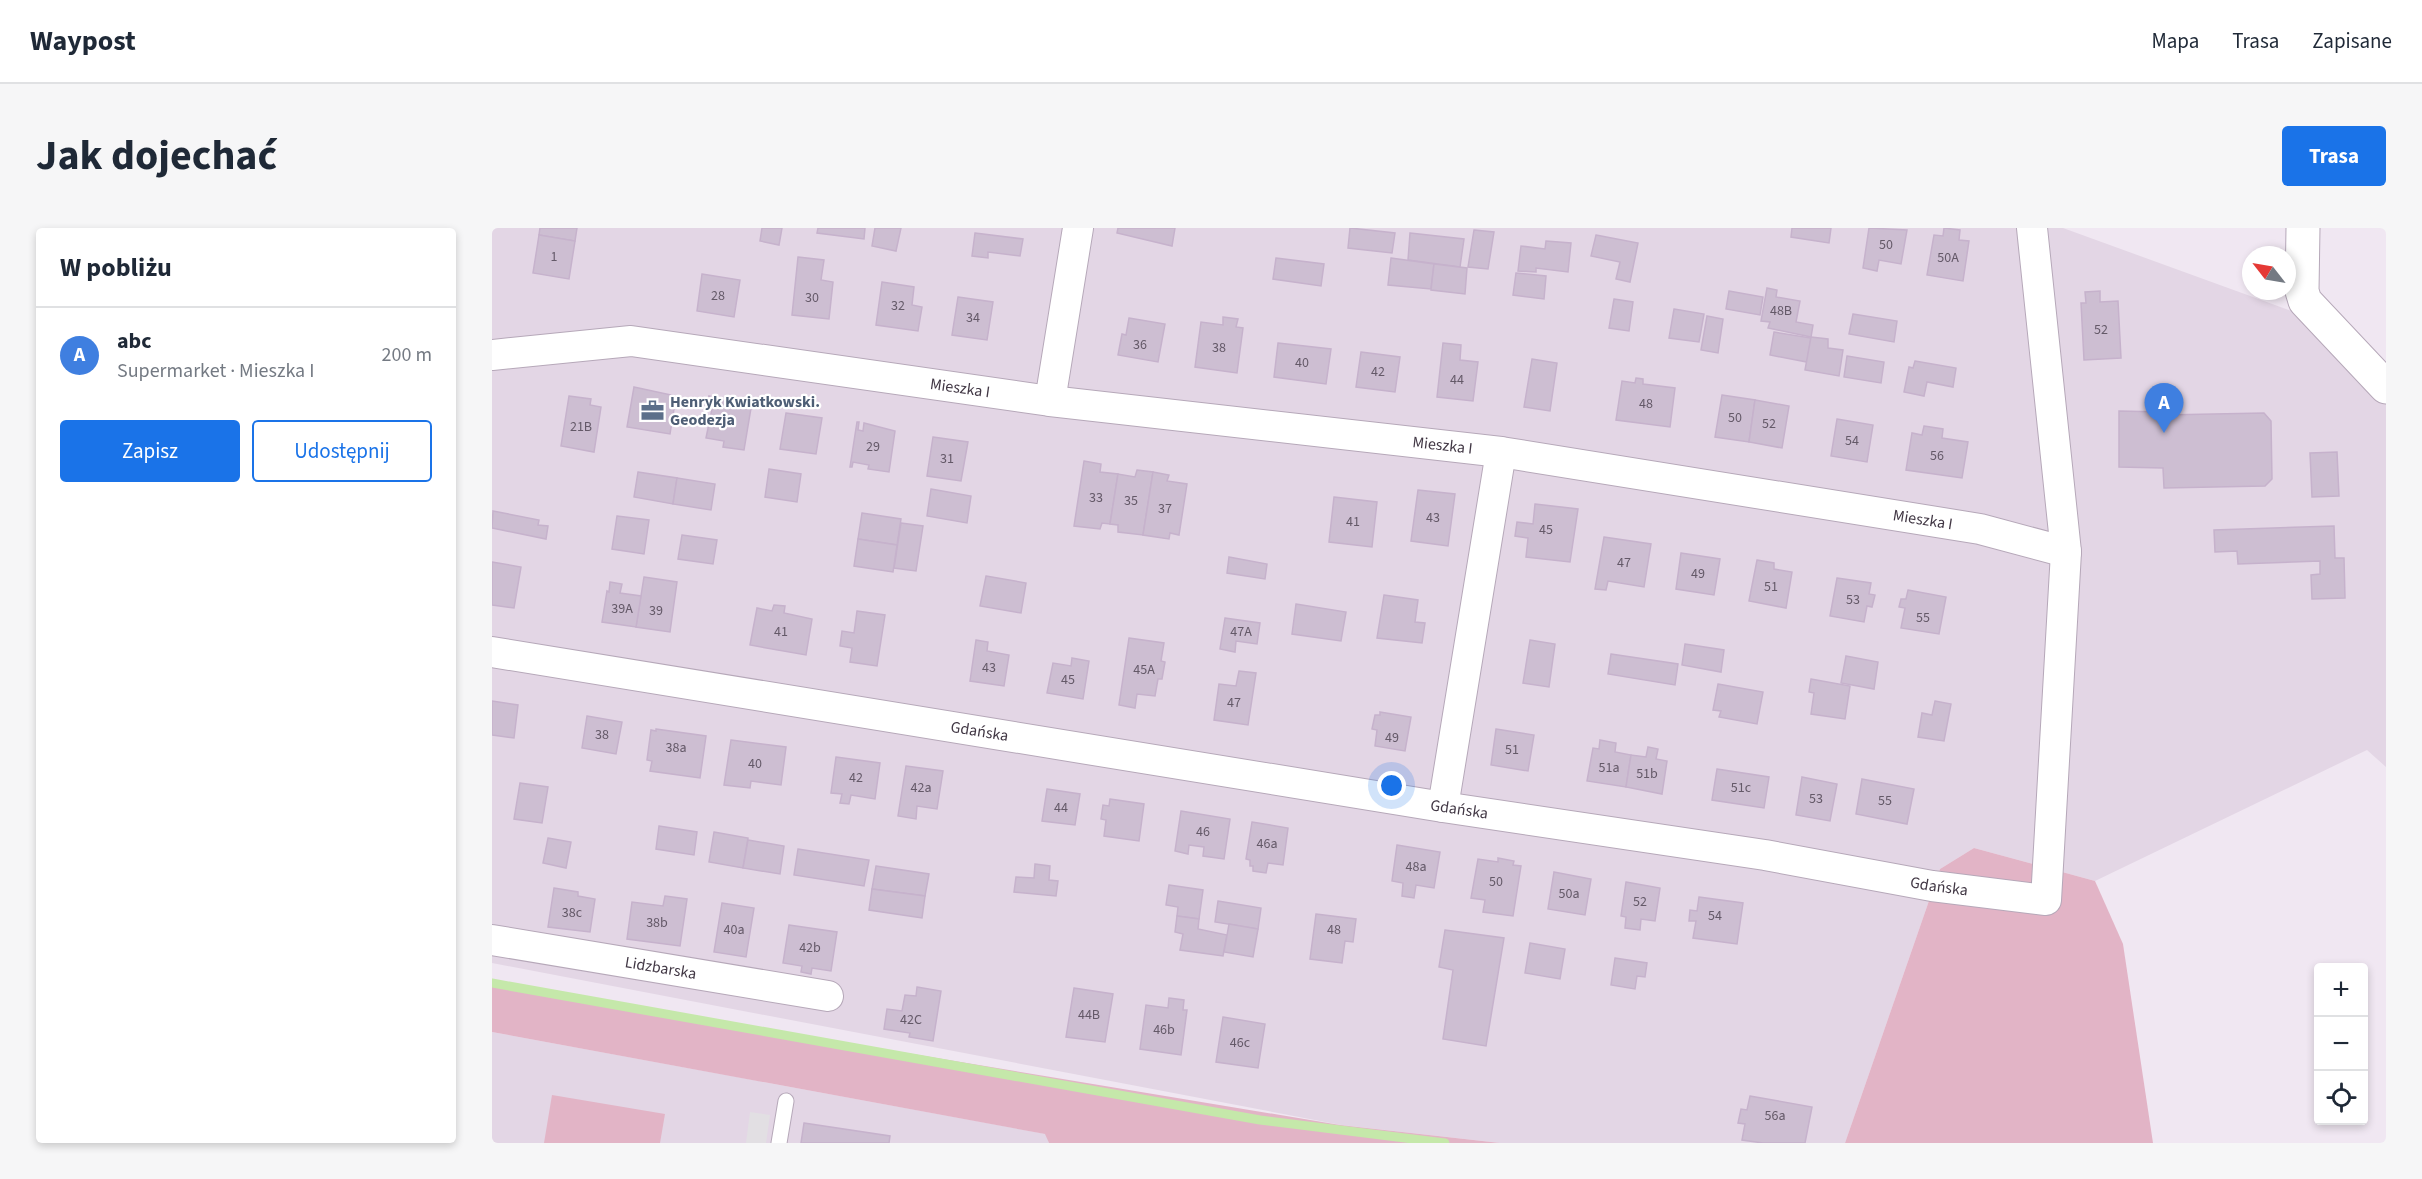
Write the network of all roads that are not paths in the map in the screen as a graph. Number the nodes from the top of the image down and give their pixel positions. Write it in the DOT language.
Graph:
graph roads {
  1 [pos="1078,228"];
  2 [pos="2032,228"];
  3 [pos="2303,228"];
  4 [pos="492,355"];
  5 [pos="2386,387"];
  6 [pos="1050,401"];
  7 [pos="1501,452"];
  8 [pos="2067,552"];
  9 [pos="492,651"];
  10 [pos="1443,807"];
  11 [pos="492,940"];
  12 [pos="828,996"];
  13 [pos="786,1101"];
  14 [pos="779,1143"];
  1 -- 6 [label="street"];
  2 -- 8 [label="street"];
  3 -- 5 [label="street"];
  4 -- 6 [label="street, Mieszka I"];
  6 -- 7 [label="street, Mieszka I"];
  7 -- 8 [label="street, Mieszka I"];
  7 -- 10 [label="street"];
  8 -- 10 [label="street, Gdańska"];
  9 -- 10 [label="street, Gdańska"];
  11 -- 12 [label="street, Lidzbarska"];
  13 -- 14 [label="lane"];
}
